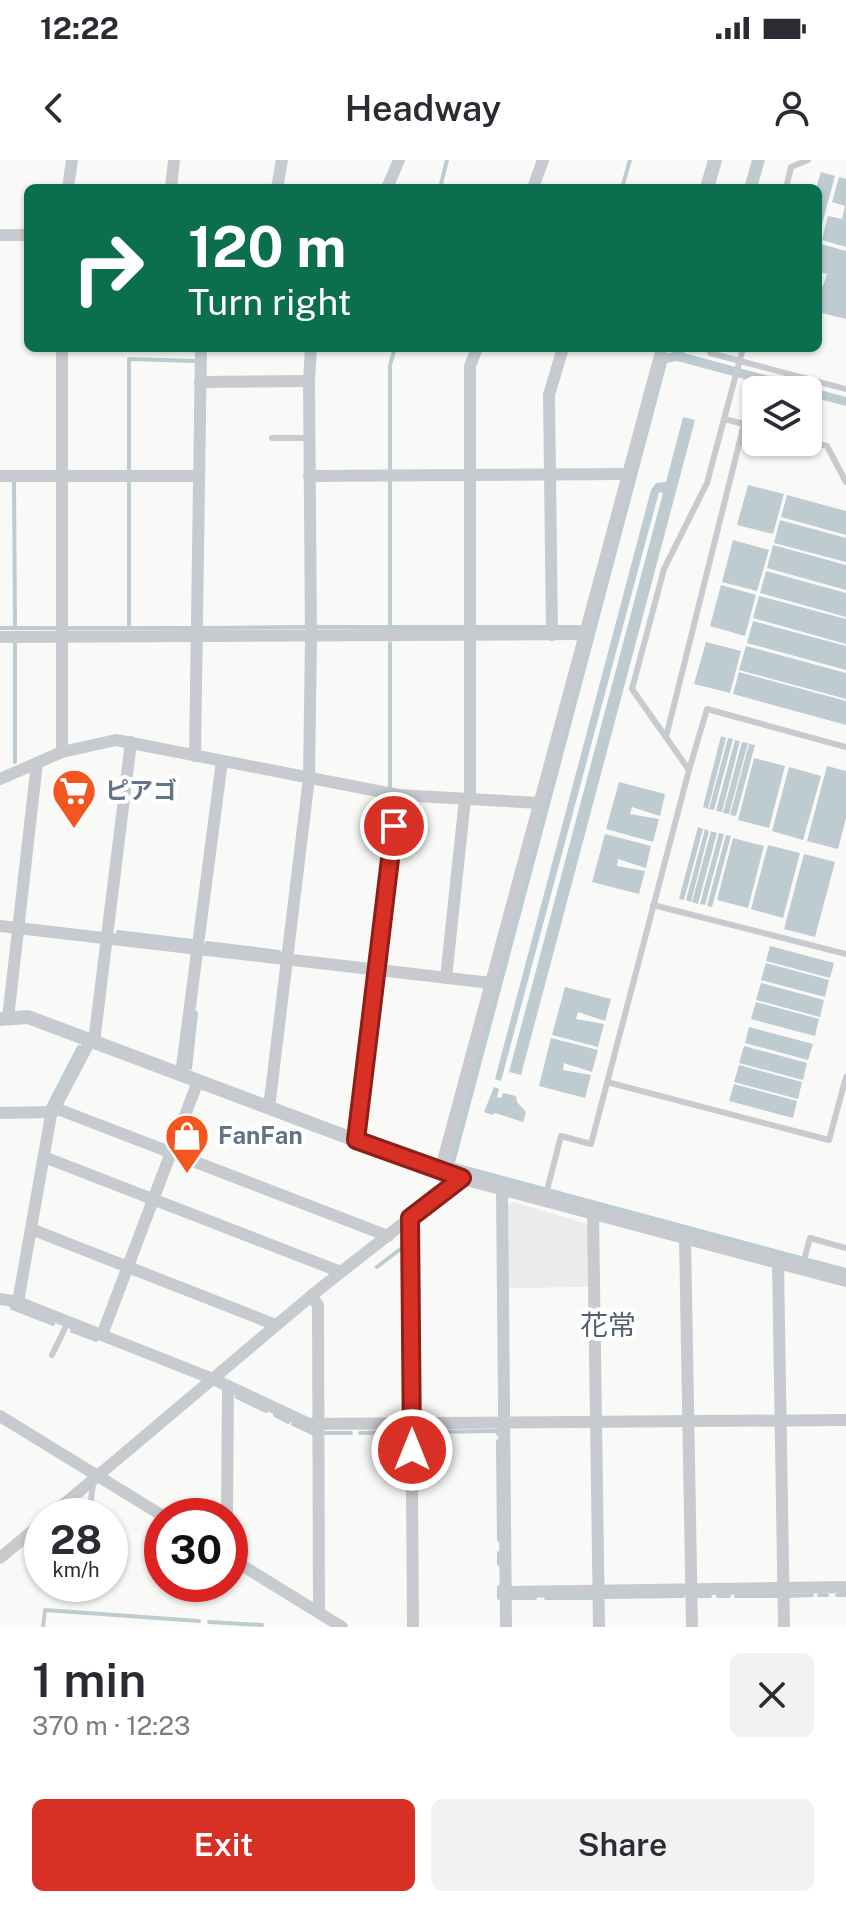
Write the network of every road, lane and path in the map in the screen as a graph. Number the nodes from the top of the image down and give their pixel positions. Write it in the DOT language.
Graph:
graph roads {
  1 [pos="72,160"];
  2 [pos="174,160"];
  3 [pos="282,160"];
  4 [pos="399,160"];
  5 [pos="543,160"];
  6 [pos="715,160"];
  7 [pos="808,160"];
  8 [pos="69,184"];
  9 [pos="171,184"];
  10 [pos="278,184"];
  11 [pos="389,184"];
  12 [pos="534,184"];
  13 [pos="708,184"];
  14 [pos="787,184"];
  15 [pos="0,235"];
  16 [pos="24,235"];
  17 [pos="62,352"];
  18 [pos="201,352"];
  19 [pos="311,352"];
  20 [pos="475,352"];
  21 [pos="562,352"];
  22 [pos="661,352"];
  23 [pos="742,352"];
  24 [pos="710,353"];
  25 [pos="738,364"];
  26 [pos="309,381"];
  27 [pos="200,382"];
  28 [pos="846,389"];
  29 [pos="724,419"];
  30 [pos="742,424"];
  31 [pos="742,432"];
  32 [pos="272,438"];
  33 [pos="309,438"];
  34 [pos="822,445"];
  35 [pos="627,474"];
  36 [pos="471,475"];
  37 [pos="551,475"];
  38 [pos="0,476"];
  39 [pos="63,476"];
  40 [pos="197,476"];
  41 [pos="309,476"];
  42 [pos="846,482"];
  43 [pos="584,634"];
  44 [pos="552,635"];
  45 [pos="197,636"];
  46 [pos="0,637"];
  47 [pos="63,637"];
  48 [pos="311,637"];
  49 [pos="471,637"];
  50 [pos="666,737"];
  51 [pos="131,742"];
  52 [pos="846,747"];
  53 [pos="62,752"];
  54 [pos="195,756"];
  55 [pos="222,761"];
  56 [pos="37,763"];
  57 [pos="689,770"];
  58 [pos="309,778"];
  59 [pos="0,779"];
  60 [pos="398,795"];
  61 [pos="468,799"];
  62 [pos="539,803"];
  63 [pos="653,905"];
  64 [pos="0,926"];
  65 [pos="18,928"];
  66 [pos="108,938"];
  67 [pos="198,949"];
  68 [pos="846,954"];
  69 [pos="287,959"];
  70 [pos="377,970"];
  71 [pos="446,978"];
  72 [pos="491,983"];
  73 [pos="4,1019"];
  74 [pos="92,1042"];
  75 [pos="181,1075"];
  76 [pos="846,1077"];
  77 [pos="198,1081"];
  78 [pos="607,1082"];
  79 [pos="269,1108"];
  80 [pos="54,1110"];
  81 [pos="0,1113"];
  82 [pos="356,1140"];
  83 [pos="171,1153"];
  84 [pos="44,1157"];
  85 [pos="440,1172"];
  86 [pos="462,1178"];
  87 [pos="502,1188"];
  88 [pos="546,1193"];
  89 [pos="154,1199"];
  90 [pos="593,1213"];
  91 [pos="410,1218"];
  92 [pos="31,1229"];
  93 [pos="388,1236"];
  94 [pos="685,1237"];
  95 [pos="846,1248"];
  96 [pos="778,1262"];
  97 [pos="803,1263"];
  98 [pos="128,1267"];
  99 [pos="341,1272"];
  100 [pos="846,1280"];
  101 [pos="311,1296"];
  102 [pos="0,1299"];
  103 [pos="18,1302"];
  104 [pos="68,1322"];
  105 [pos="276,1325"];
  106 [pos="102,1335"];
  107 [pos="52,1355"];
  108 [pos="213,1379"];
  109 [pos="228,1386"];
  110 [pos="0,1416"];
  111 [pos="846,1420"];
  112 [pos="689,1421"];
  113 [pos="781,1421"];
  114 [pos="596,1422"];
  115 [pos="504,1423"];
  116 [pos="412,1424"];
  117 [pos="319,1425"];
  118 [pos="96,1478"];
  119 [pos="72,1498"];
  120 [pos="92,1498"];
  121 [pos="227,1498"];
  122 [pos="144,1505"];
  123 [pos="24,1538"];
  124 [pos="0,1558"];
  125 [pos="248,1569"];
  126 [pos="846,1587"];
  127 [pos="783,1588"];
  128 [pos="692,1589"];
  129 [pos="598,1590"];
  130 [pos="505,1592"];
  131 [pos="319,1612"];
  132 [pos="342,1627"];
  133 [pos="413,1627"];
  134 [pos="506,1627"];
  135 [pos="599,1627"];
  136 [pos="692,1627"];
  137 [pos="784,1627"];
  1 -- 8 [label="street"];
  2 -- 9 [label="street"];
  3 -- 10 [label="street"];
  4 -- 11 [label="street"];
  5 -- 12 [label="street"];
  6 -- 13 [label="street"];
  7 -- 14 [label="lane"];
  15 -- 16 [label="street"];
  17 -- 39 [label="street"];
  18 -- 27 [label="street"];
  19 -- 26 [label="street"];
  20 -- 36 [label="street"];
  21 -- 37 [label="street"];
  22 -- 35 [label="street"];
  23 -- 25 [label="lane"];
  24 -- 25 [label="lane"];
  25 -- 28 [label="lane"];
  25 -- 29 [label="lane"];
  26 -- 27 [label="street"];
  26 -- 33 [label="street"];
  27 -- 40 [label="street"];
  29 -- 30 [label="lane"];
  29 -- 50 [label="lane"];
  31 -- 50 [label="lane"];
  32 -- 33 [label="lane"];
  33 -- 41 [label="street"];
  34 -- 42 [label="lane"];
  35 -- 37 [label="street"];
  35 -- 43 [label="street"];
  36 -- 37 [label="street"];
  36 -- 41 [label="street"];
  36 -- 49 [label="street"];
  37 -- 44 [label="street"];
  38 -- 39 [label="street"];
  39 -- 40 [label="street"];
  39 -- 47 [label="street"];
  40 -- 45 [label="street"];
  41 -- 48 [label="street"];
  43 -- 44 [label="street"];
  43 -- 62 [label="street"];
  44 -- 49 [label="street"];
  45 -- 47 [label="street"];
  45 -- 48 [label="street"];
  45 -- 54 [label="street"];
  46 -- 47 [label="street"];
  47 -- 53 [label="street"];
  48 -- 49 [label="street"];
  48 -- 58 [label="street"];
  49 -- 61 [label="street"];
  50 -- 57 [label="lane"];
  51 -- 53 [label="street"];
  51 -- 54 [label="street"];
  51 -- 66 [label="street"];
  52 -- 57 [label="lane"];
  53 -- 56 [label="street"];
  54 -- 55 [label="street"];
  55 -- 58 [label="street"];
  55 -- 67 [label="street"];
  56 -- 59 [label="street"];
  56 -- 65 [label="street"];
  57 -- 63 [label="lane"];
  58 -- 60 [label="street"];
  58 -- 69 [label="street"];
  60 -- 61 [label="street"];
  60 -- 70 [label="street"];
  61 -- 62 [label="street"];
  61 -- 71 [label="street"];
  62 -- 72 [label="street"];
  63 -- 68 [label="lane"];
  63 -- 78 [label="lane"];
  64 -- 65 [label="street"];
  65 -- 66 [label="street"];
  65 -- 73 [label="street"];
  66 -- 67 [label="street"];
  66 -- 74 [label="street"];
  67 -- 69 [label="street"];
  67 -- 75 [label="street"];
  69 -- 70 [label="street"];
  69 -- 79 [label="street"];
  70 -- 71 [label="street"];
  70 -- 82 [label="street"];
  71 -- 72 [label="street"];
  72 -- 85 [label="street"];
  73 -- 74 [label="street"];
  74 -- 75 [label="street"];
  74 -- 80 [label="street"];
  75 -- 77 [label="street"];
  76 -- 78 [label="lane"];
  77 -- 79 [label="street"];
  77 -- 83 [label="street"];
  78 -- 88 [label="lane"];
  79 -- 82 [label="street"];
  80 -- 81 [label="street"];
  80 -- 83 [label="street"];
  80 -- 84 [label="street"];
  82 -- 85 [label="street"];
  83 -- 89 [label="street"];
  83 -- 93 [label="street"];
  84 -- 89 [label="street"];
  84 -- 92 [label="street"];
  85 -- 86 [label="street"];
  86 -- 87 [label="street"];
  86 -- 91 [label="street"];
  87 -- 88 [label="street"];
  87 -- 115 [label="street"];
  88 -- 90 [label="street"];
  89 -- 98 [label="street"];
  89 -- 99 [label="street"];
  90 -- 94 [label="street"];
  90 -- 114 [label="street"];
  91 -- 93 [label="street"];
  91 -- 116 [label="street"];
  92 -- 98 [label="street"];
  92 -- 103 [label="street"];
  93 -- 99 [label="street"];
  94 -- 96 [label="street"];
  94 -- 112 [label="street"];
  95 -- 97 [label="lane"];
  96 -- 97 [label="street"];
  96 -- 113 [label="street"];
  97 -- 100 [label="street"];
  98 -- 105 [label="street"];
  98 -- 106 [label="street"];
  99 -- 101 [label="street"];
  101 -- 105 [label="street"];
  101 -- 117 [label="street"];
  102 -- 103 [label="street"];
  103 -- 104 [label="street"];
  104 -- 106 [label="street"];
  104 -- 107 [label="lane"];
  105 -- 108 [label="street"];
  106 -- 108 [label="street"];
  108 -- 109 [label="street"];
  108 -- 118 [label="street"];
  109 -- 117 [label="street"];
  109 -- 121 [label="street"];
  110 -- 118 [label="street"];
  111 -- 113 [label="street"];
  112 -- 113 [label="street"];
  112 -- 114 [label="street"];
  112 -- 128 [label="street"];
  113 -- 127 [label="street"];
  114 -- 115 [label="street"];
  114 -- 129 [label="street"];
  115 -- 116 [label="street"];
  115 -- 130 [label="street"];
  116 -- 117 [label="street"];
  116 -- 133 [label="street"];
  117 -- 131 [label="street"];
  118 -- 119 [label="street"];
  118 -- 120 [label="lane"];
  118 -- 122 [label="street"];
  123 -- 124 [label="street"];
  125 -- 131 [label="street"];
  126 -- 127 [label="street"];
  127 -- 128 [label="street"];
  127 -- 137 [label="street"];
  128 -- 129 [label="street"];
  128 -- 136 [label="street"];
  129 -- 130 [label="street"];
  129 -- 135 [label="street"];
  130 -- 134 [label="street"];
  131 -- 132 [label="street"];
}
